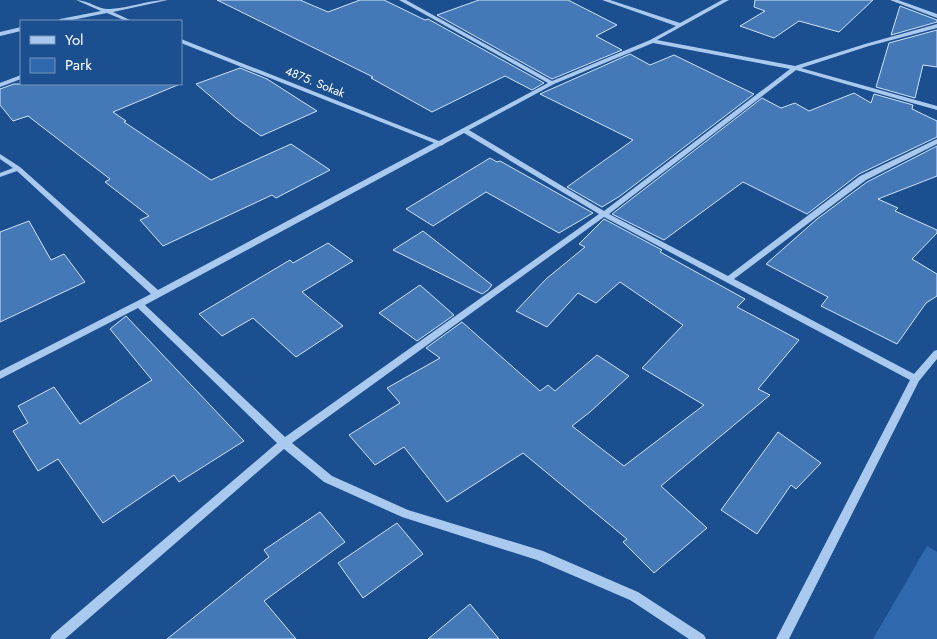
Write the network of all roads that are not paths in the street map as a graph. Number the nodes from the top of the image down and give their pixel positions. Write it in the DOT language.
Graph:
graph roads {
  1 [pos="79,0"];
  2 [pos="165,0"];
  3 [pos="402,0"];
  4 [pos="605,0"];
  5 [pos="726,0"];
  6 [pos="892,0"];
  7 [pos="106,12"];
  8 [pos="937,16"];
  9 [pos="65,20"];
  10 [pos="127,20"];
  11 [pos="679,25"];
  12 [pos="937,26"];
  13 [pos="20,29"];
  14 [pos="0,34"];
  15 [pos="182,41"];
  16 [pos="652,41"];
  17 [pos="795,68"];
  18 [pos="20,77"];
  19 [pos="552,84"];
  20 [pos="0,85"];
  21 [pos="937,108"];
  22 [pos="465,131"];
  23 [pos="937,141"];
  24 [pos="441,144"];
  25 [pos="0,156"];
  26 [pos="18,168"];
  27 [pos="0,175"];
  28 [pos="604,214"];
  29 [pos="728,280"];
  30 [pos="157,294"];
  31 [pos="139,304"];
  32 [pos="937,353"];
  33 [pos="0,375"];
  34 [pos="915,379"];
  35 [pos="284,443"];
  36 [pos="56,639"];
  37 [pos="700,639"];
  38 [pos="782,639"];
  1 -- 7 [label="street"];
  2 -- 7 [label="street"];
  3 -- 19 [label="street"];
  4 -- 11 [label="street"];
  5 -- 11 [label="street"];
  6 -- 8 [label="street"];
  7 -- 9 [label="street"];
  7 -- 10 [label="street"];
  11 -- 16 [label="street"];
  12 -- 17 [label="street"];
  13 -- 14 [label="street"];
  15 -- 24 [label="street, 4875. Sokak"];
  16 -- 17 [label="street"];
  16 -- 19 [label="street"];
  17 -- 21 [label="street"];
  17 -- 28 [label="street"];
  18 -- 20 [label="street"];
  19 -- 22 [label="street"];
  22 -- 24 [label="street"];
  22 -- 28 [label="street"];
  23 -- 29 [label="street"];
  24 -- 30 [label="street"];
  25 -- 26 [label="street"];
  26 -- 27 [label="street"];
  26 -- 30 [label="street"];
  28 -- 29 [label="street"];
  28 -- 35 [label="street"];
  29 -- 34 [label="street"];
  30 -- 31 [label="street"];
  31 -- 33 [label="street"];
  31 -- 35 [label="street"];
  32 -- 34 [label="street"];
  34 -- 38 [label="street"];
  35 -- 36 [label="street"];
  35 -- 37 [label="street"];
}
